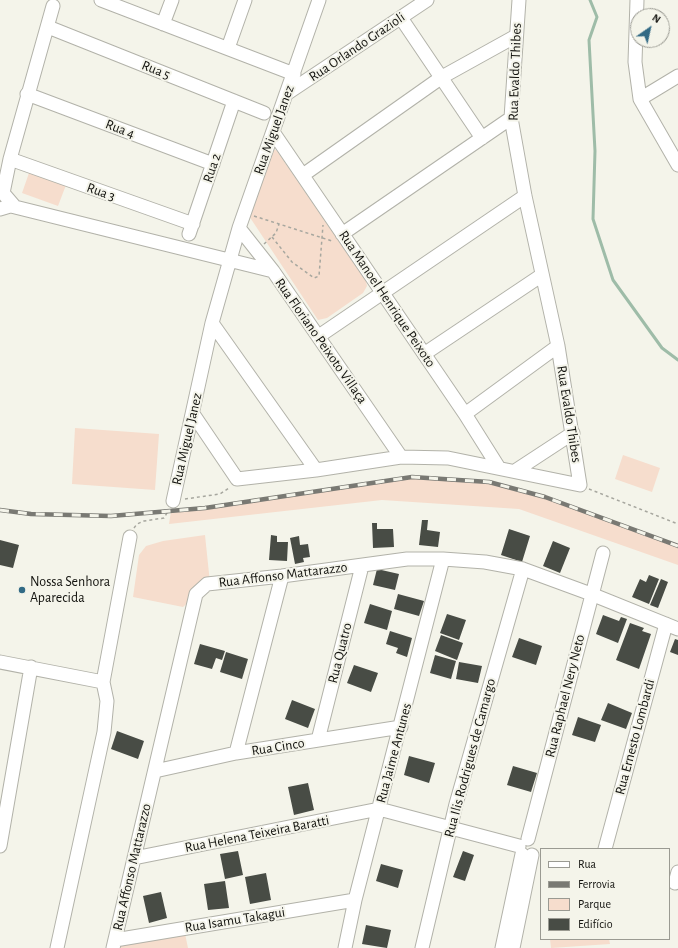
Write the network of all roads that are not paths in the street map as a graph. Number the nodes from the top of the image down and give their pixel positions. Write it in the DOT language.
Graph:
graph roads {
  1 [pos="101,0"];
  2 [pos="172,0"];
  3 [pos="245,0"];
  4 [pos="427,0"];
  5 [pos="519,0"];
  6 [pos="637,0"];
  7 [pos="319,1"];
  8 [pos="53,6"];
  9 [pos="401,18"];
  10 [pos="163,24"];
  11 [pos="48,27"];
  12 [pos="516,36"];
  13 [pos="228,48"];
  14 [pos="294,74"];
  15 [pos="678,76"];
  16 [pos="442,77"];
  17 [pos="27,94"];
  18 [pos="286,94"];
  19 [pos="640,99"];
  20 [pos="234,101"];
  21 [pos="264,112"];
  22 [pos="512,118"];
  23 [pos="273,132"];
  24 [pos="482,138"];
  25 [pos="10,159"];
  26 [pos="214,164"];
  27 [pos="678,165"];
  28 [pos="304,175"];
  29 [pos="525,196"];
  30 [pos="15,207"];
  31 [pos="0,209"];
  32 [pos="239,228"];
  33 [pos="191,229"];
  34 [pos="342,234"];
  35 [pos="230,261"];
  36 [pos="273,271"];
  37 [pos="542,275"];
  38 [pos="382,293"];
  39 [pos="212,323"];
  40 [pos="319,336"];
  41 [pos="558,346"];
  42 [pos="424,354"];
  43 [pos="193,414"];
  44 [pos="465,414"];
  45 [pos="572,433"];
  46 [pos="400,457"];
  47 [pos="499,468"];
  48 [pos="316,470"];
  49 [pos="516,471"];
  50 [pos="173,501"];
  51 [pos="130,537"];
  52 [pos="603,553"];
  53 [pos="443,559"];
  54 [pos="362,566"];
  55 [pos="523,569"];
  56 [pos="282,576"];
  57 [pos="591,594"];
  58 [pos="672,627"];
  59 [pos="0,662"];
  60 [pos="31,667"];
  61 [pos="103,682"];
  62 [pos="401,727"];
  63 [pos="318,740"];
  64 [pos="236,753"];
  65 [pos="155,771"];
  66 [pos="379,809"];
  67 [pos="450,827"];
  68 [pos="0,846"];
  69 [pos="605,848"];
  70 [pos="530,849"];
  71 [pos="134,858"];
  72 [pos="355,900"];
  73 [pos="114,944"];
  74 [pos="57,948"];
  75 [pos="345,948"];
  76 [pos="422,948"];
  77 [pos="502,948"];
  78 [pos="512,948"];
  1 -- 10 [label="street"];
  2 -- 10 [label="street"];
  3 -- 13 [label="street"];
  4 -- 9 [label="street, Rua Orlando Grazioli"];
  5 -- 12 [label="street, Rua Evaldo Thibes"];
  6 -- 19 [label="street"];
  7 -- 14 [label="street, Rua Miguel Janez"];
  8 -- 11 [label="street"];
  9 -- 16 [label="street"];
  9 -- 18 [label="street, Rua Orlando Grazioli"];
  10 -- 13 [label="street"];
  11 -- 17 [label="street"];
  11 -- 20 [label="street, Rua 5"];
  12 -- 16 [label="street"];
  12 -- 22 [label="street, Rua Evaldo Thibes"];
  13 -- 14 [label="street"];
  14 -- 18 [label="street, Rua Miguel Janez"];
  15 -- 19 [label="street"];
  16 -- 24 [label="street"];
  16 -- 28 [label="street"];
  17 -- 25 [label="street"];
  17 -- 26 [label="street, Rua 4"];
  18 -- 23 [label="street, Rua Miguel Janez"];
  19 -- 27 [label="street"];
  20 -- 21 [label="street, Rua 5"];
  20 -- 26 [label="street, Rua 2"];
  22 -- 24 [label="street"];
  22 -- 29 [label="street, Rua Evaldo Thibes"];
  23 -- 28 [label="street, Rua Manoel Henrique Peixoto"];
  23 -- 32 [label="street, Rua Miguel Janez"];
  24 -- 34 [label="street"];
  25 -- 30 [label="street"];
  25 -- 33 [label="street, Rua 3"];
  26 -- 33 [label="street, Rua 2"];
  28 -- 34 [label="street, Rua Manoel Henrique Peixoto"];
  29 -- 37 [label="street, Rua Evaldo Thibes"];
  29 -- 38 [label="street"];
  30 -- 31 [label="street"];
  30 -- 35 [label="street"];
  32 -- 35 [label="street, Rua Miguel Janez"];
  32 -- 36 [label="street, Rua Floriano Peixoto Villaça"];
  34 -- 38 [label="street, Rua Manoel Henrique Peixoto"];
  35 -- 36 [label="street"];
  35 -- 39 [label="street, Rua Miguel Janez"];
  36 -- 40 [label="street, Rua Floriano Peixoto Villaça"];
  37 -- 41 [label="street, Rua Evaldo Thibes"];
  37 -- 42 [label="street"];
  38 -- 40 [label="street"];
  38 -- 42 [label="street, Rua Manoel Henrique Peixoto"];
  39 -- 43 [label="street, Rua Miguel Janez"];
  39 -- 48 [label="street"];
  40 -- 46 [label="street, Rua Floriano Peixoto Villaça"];
  41 -- 44 [label="street"];
  41 -- 45 [label="street, Rua Evaldo Thibes"];
  42 -- 44 [label="street, Rua Manoel Henrique Peixoto"];
  43 -- 48 [label="street, Rua Evaldo Thibes"];
  43 -- 50 [label="street, Rua Miguel Janez"];
  44 -- 47 [label="street, Rua Manoel Henrique Peixoto"];
  45 -- 49 [label="street"];
  45 -- 49 [label="street, Rua Evaldo Thibes"];
  46 -- 47 [label="street, Rua Evaldo Thibes"];
  46 -- 48 [label="street, Rua Evaldo Thibes"];
  47 -- 49 [label="street, Rua Evaldo Thibes"];
  51 -- 61 [label="street"];
  52 -- 57 [label="street, Rua Raphael Nery Neto"];
  53 -- 54 [label="street, Rua Affonso Mattarazzo"];
  53 -- 55 [label="street, Rua Affonso Mattarazzo"];
  53 -- 62 [label="street, Rua Jaime Antunes"];
  54 -- 56 [label="street, Rua Affonso Mattarazzo"];
  54 -- 63 [label="street, Rua Quatro"];
  55 -- 57 [label="street, Rua Affonso Mattarazzo"];
  55 -- 67 [label="street, Rua Ilis Rodrigues de Camargo"];
  56 -- 64 [label="street"];
  56 -- 65 [label="street, Rua Affonso Mattarazzo"];
  57 -- 58 [label="street, Rua Affonso Mattarazzo"];
  57 -- 70 [label="street, Rua Raphael Nery Neto"];
  58 -- 69 [label="street, Rua Ernesto Lombardi"];
  59 -- 60 [label="street"];
  60 -- 61 [label="street"];
  60 -- 68 [label="street"];
  61 -- 74 [label="street"];
  62 -- 63 [label="street, Rua Cinco"];
  62 -- 66 [label="street, Rua Jaime Antunes"];
  63 -- 64 [label="street, Rua Cinco"];
  64 -- 65 [label="street, Rua Cinco"];
  65 -- 71 [label="street, Rua Affonso Mattarazzo"];
  66 -- 67 [label="street"];
  66 -- 71 [label="street, Rua Helena Teixeira Baratti"];
  66 -- 72 [label="street, Rua Jaime Antunes"];
  67 -- 70 [label="street"];
  67 -- 76 [label="street, Rua Ilis Rodrigues de Camargo"];
  70 -- 77 [label="street"];
  70 -- 78 [label="street"];
  71 -- 73 [label="street, Rua Affonso Mattarazzo"];
  72 -- 73 [label="street, Rua Isamu Takagui"];
  72 -- 75 [label="street, Rua Jaime Antunes"];
}
